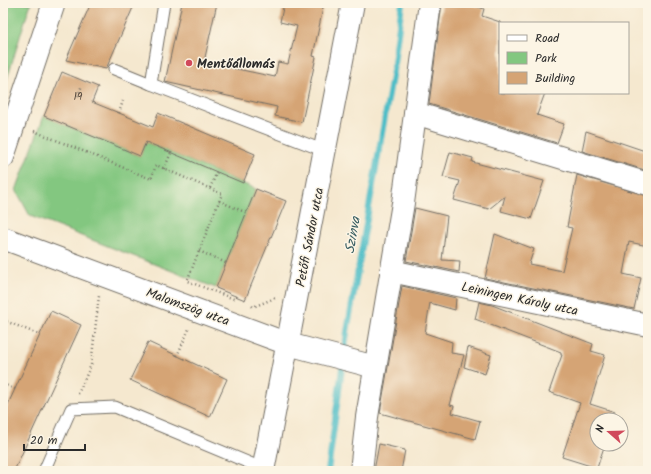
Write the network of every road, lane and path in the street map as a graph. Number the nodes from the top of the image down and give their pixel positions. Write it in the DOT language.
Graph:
graph roads {
  1 [pos="54,3"];
  2 [pos="164,3"];
  3 [pos="353,3"];
  4 [pos="430,3"];
  5 [pos="114,69"];
  6 [pos="151,84"];
  7 [pos="82,85"];
  8 [pos="78,96"];
  9 [pos="123,101"];
  10 [pos="119,113"];
  11 [pos="415,113"];
  12 [pos="28,129"];
  13 [pos="325,151"];
  14 [pos="171,153"];
  15 [pos="3,157"];
  16 [pos="164,169"];
  17 [pos="218,172"];
  18 [pos="648,184"];
  19 [pos="210,188"];
  20 [pos="219,201"];
  21 [pos="247,213"];
  22 [pos="3,238"];
  23 [pos="199,251"];
  24 [pos="226,263"];
  25 [pos="391,270"];
  26 [pos="102,274"];
  27 [pos="281,296"];
  28 [pos="239,301"];
  29 [pos="246,304"];
  30 [pos="198,310"];
  31 [pos="3,320"];
  32 [pos="648,325"];
  33 [pos="40,335"];
  34 [pos="288,344"];
  35 [pos="177,356"];
  36 [pos="375,367"];
  37 [pos="3,384"];
  38 [pos="15,389"];
  39 [pos="72,409"];
  40 [pos="264,470"];
  41 [pos="44,471"];
  42 [pos="361,471"];
  1 -- 15 [label="street"];
  2 -- 6 [label="lane"];
  3 -- 13 [label="street, Petőfi Sándor utca"];
  4 -- 11 [label="street"];
  5 -- 6 [label="lane"];
  6 -- 13 [label="lane"];
  7 -- 8 [label="path"];
  9 -- 10 [label="path"];
  11 -- 18 [label="street"];
  11 -- 25 [label="street"];
  12 -- 16 [label="path"];
  13 -- 34 [label="street, Petőfi Sándor utca"];
  14 -- 16 [label="path"];
  16 -- 19 [label="path"];
  17 -- 19 [label="path"];
  19 -- 20 [label="path"];
  20 -- 21 [label="path"];
  20 -- 23 [label="path"];
  22 -- 26 [label="street, Malomszög utca"];
  23 -- 24 [label="path"];
  23 -- 28 [label="path"];
  25 -- 32 [label="street, Leiningen Károly utca"];
  25 -- 36 [label="street"];
  26 -- 30 [label="street, Malomszög utca"];
  26 -- 39 [label="path"];
  27 -- 29 [label="path"];
  30 -- 34 [label="street, Malomszög utca"];
  30 -- 35 [label="path"];
  31 -- 33 [label="path"];
  34 -- 36 [label="street, Malomszög utca"];
  34 -- 40 [label="street, Petőfi Sándor utca"];
  36 -- 42 [label="street"];
  37 -- 38 [label="path"];
  39 -- 40 [label="lane"];
  39 -- 41 [label="lane"];
}
